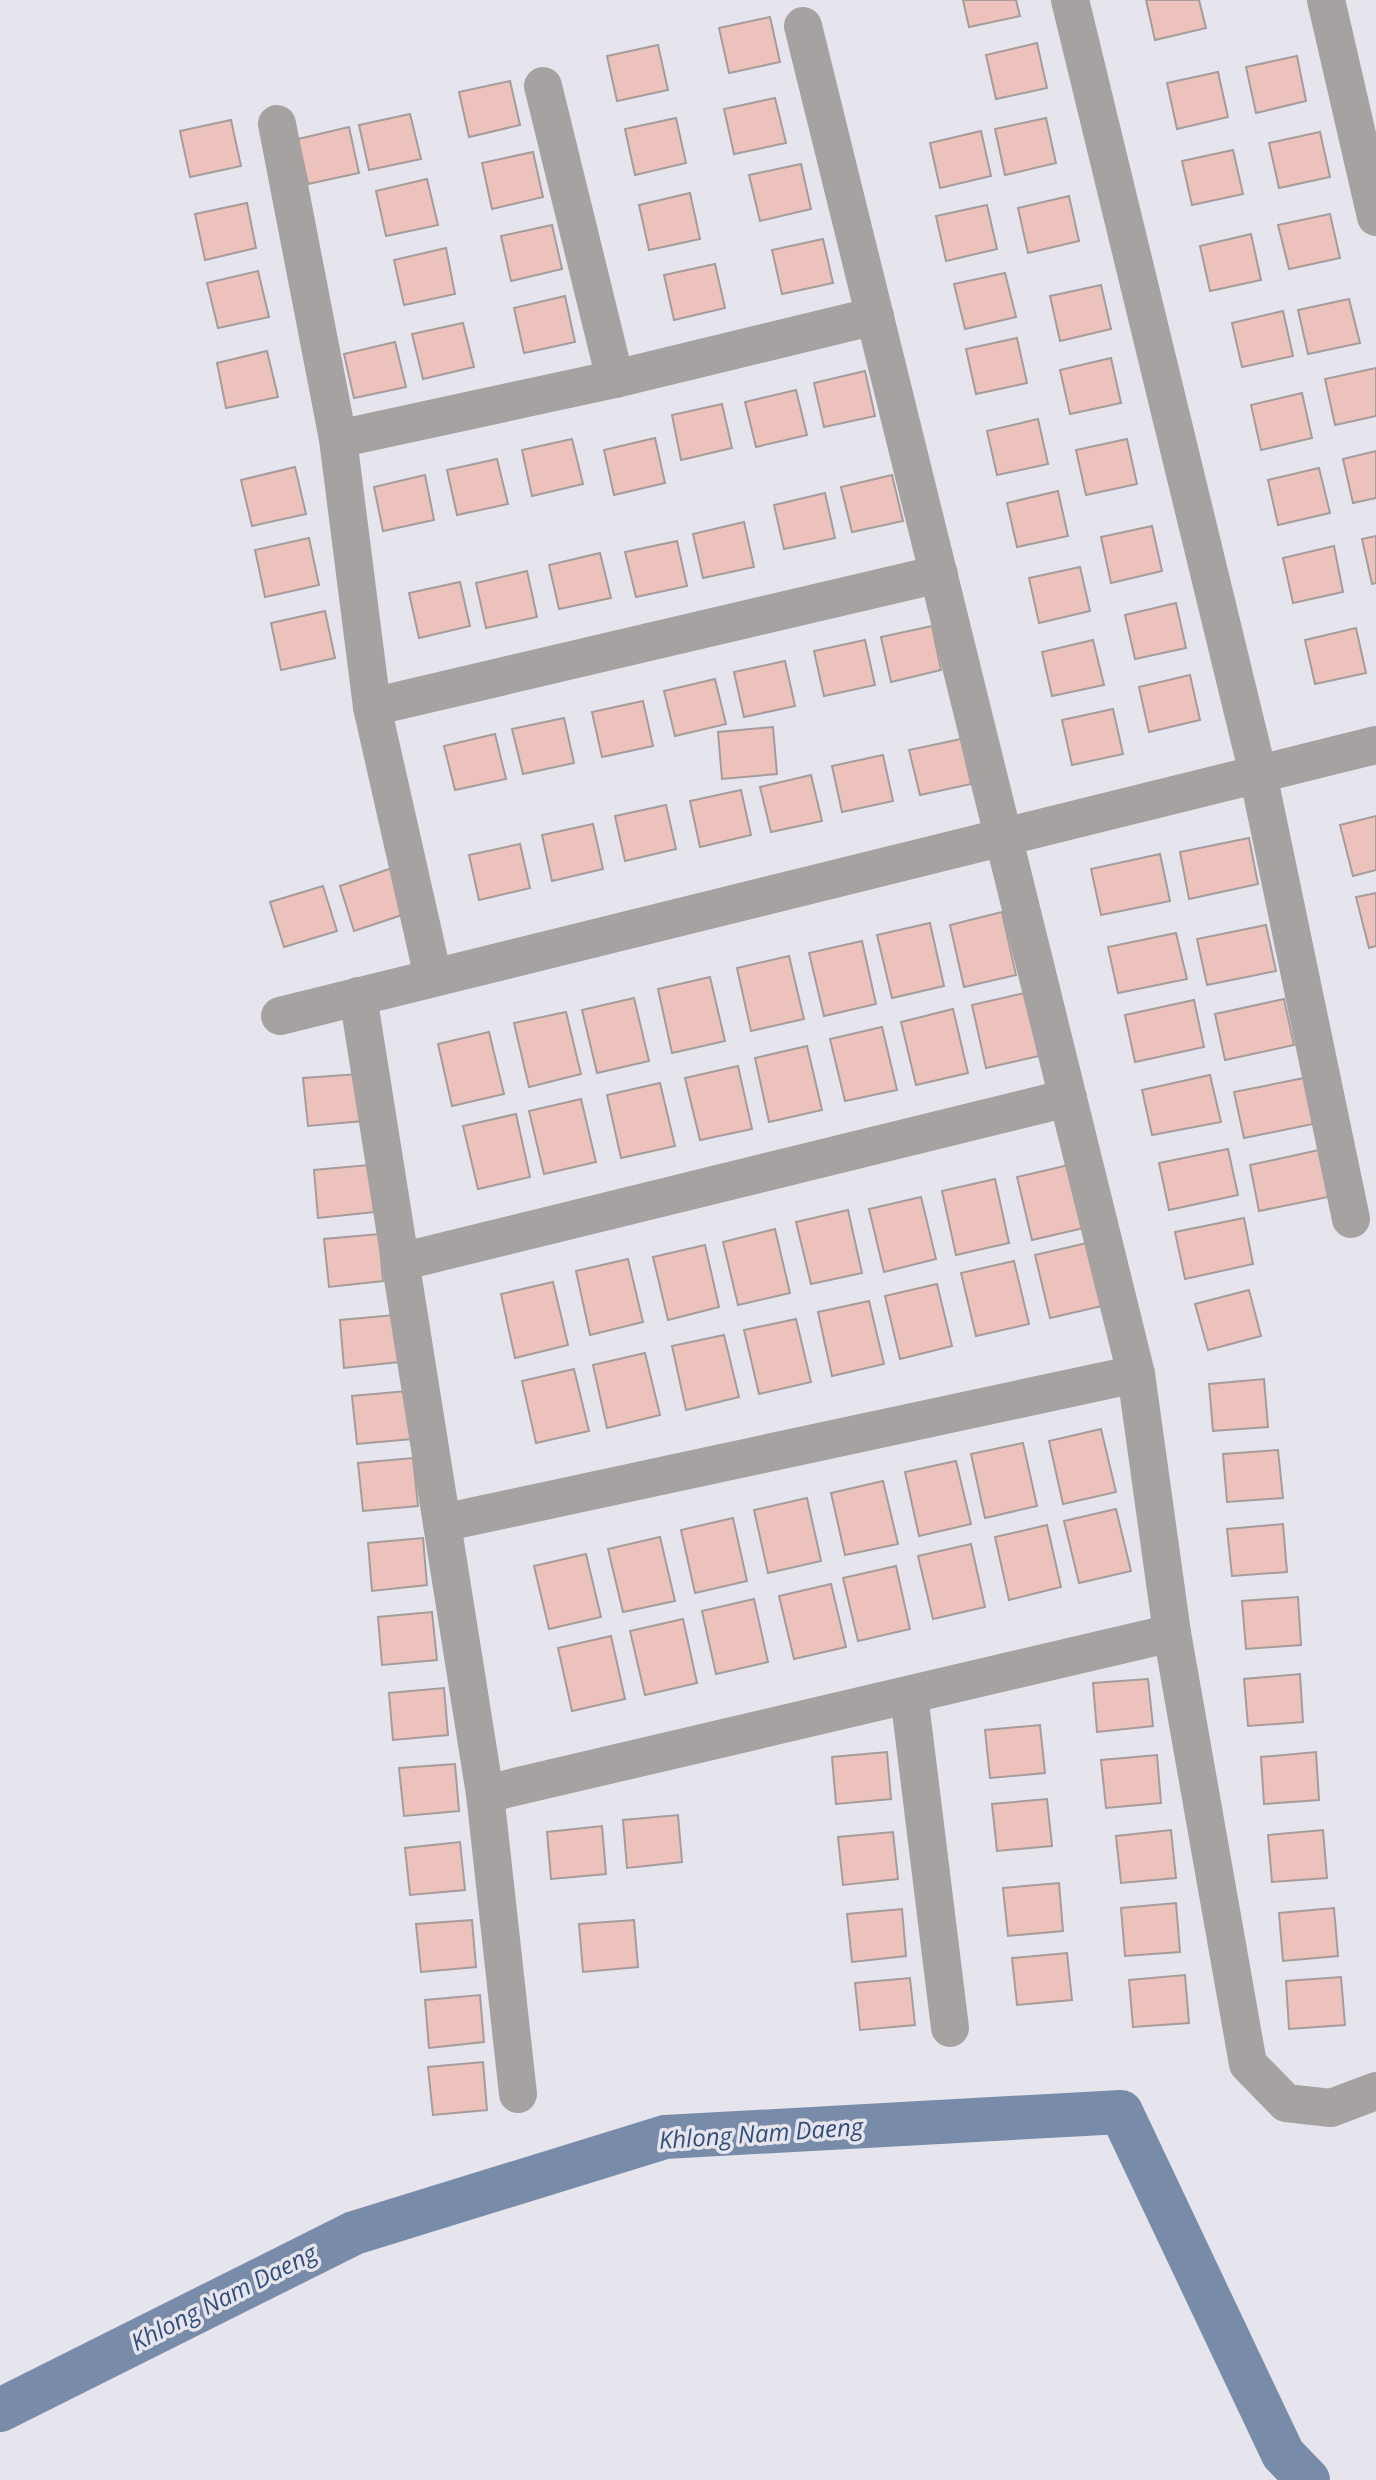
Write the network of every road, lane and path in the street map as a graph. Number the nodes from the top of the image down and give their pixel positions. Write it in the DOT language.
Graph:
graph roads {
  1 [pos="1070,0"];
  2 [pos="1326,0"];
  3 [pos="803,26"];
  4 [pos="543,86"];
  5 [pos="277,124"];
  6 [pos="1376,216"];
  7 [pos="875,316"];
  8 [pos="615,379"];
  9 [pos="338,439"];
  10 [pos="939,574"];
  11 [pos="372,707"];
  12 [pos="1376,745"];
  13 [pos="1258,774"];
  14 [pos="1005,837"];
  15 [pos="433,977"];
  16 [pos="358,996"];
  17 [pos="280,1016"];
  18 [pos="1068,1098"];
  19 [pos="1351,1219"];
  20 [pos="400,1262"];
  21 [pos="1136,1374"];
  22 [pos="442,1523"];
  23 [pos="1172,1633"];
  24 [pos="909,1695"];
  25 [pos="485,1794"];
  26 [pos="950,2028"];
  27 [pos="1376,2091"];
  28 [pos="518,2094"];
  1 -- 13 [label="street"];
  2 -- 6 [label="street"];
  3 -- 7 [label="street"];
  4 -- 8 [label="street"];
  5 -- 9 [label="street"];
  7 -- 8 [label="street"];
  7 -- 10 [label="street"];
  8 -- 9 [label="street"];
  9 -- 11 [label="street"];
  10 -- 11 [label="street"];
  10 -- 14 [label="street"];
  11 -- 15 [label="street"];
  12 -- 13 [label="street"];
  13 -- 14 [label="street"];
  13 -- 19 [label="street"];
  14 -- 15 [label="street"];
  14 -- 18 [label="street"];
  15 -- 16 [label="street"];
  16 -- 17 [label="street"];
  16 -- 20 [label="street"];
  18 -- 20 [label="street"];
  18 -- 21 [label="street"];
  20 -- 22 [label="street"];
  21 -- 22 [label="street"];
  21 -- 23 [label="street"];
  22 -- 25 [label="street"];
  23 -- 24 [label="street"];
  23 -- 27 [label="street"];
  24 -- 25 [label="street"];
  24 -- 26 [label="street"];
  25 -- 28 [label="street"];
}
